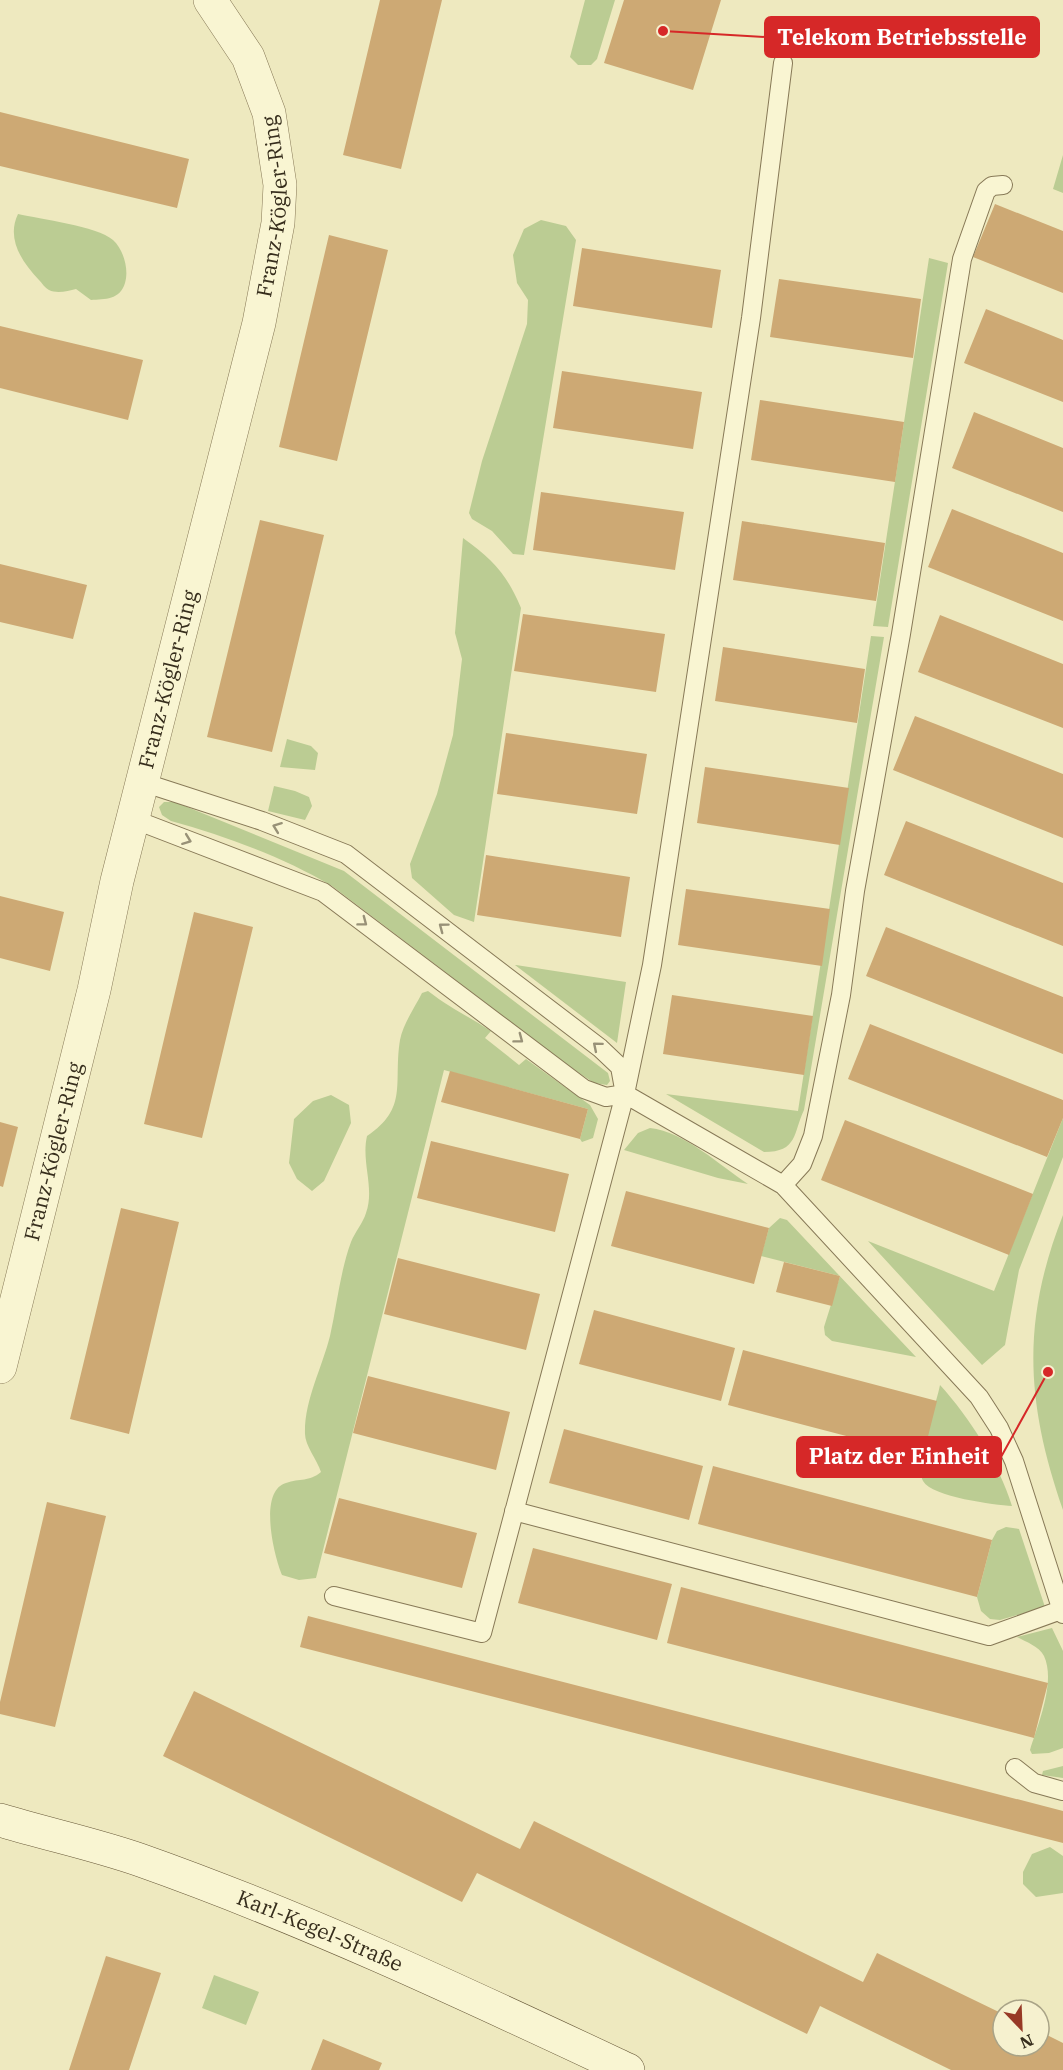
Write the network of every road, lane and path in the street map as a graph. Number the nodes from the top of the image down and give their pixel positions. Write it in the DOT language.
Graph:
graph roads {
  1 [pos="210,0"];
  2 [pos="783,63"];
  3 [pos="1003,185"];
  4 [pos="142,782"];
  5 [pos="133,819"];
  6 [pos="625,1094"];
  7 [pos="783,1185"];
  8 [pos="0,1368"];
  9 [pos="514,1511"];
  10 [pos="334,1596"];
  11 [pos="1062,1612"];
  12 [pos="1015,1768"];
  13 [pos="1063,1791"];
  14 [pos="0,1820"];
  15 [pos="628,2070"];
  1 -- 4 [label="street, Franz-Kögler-Ring"];
  2 -- 6 [label="lane"];
  3 -- 7 [label="lane"];
  4 -- 5 [label="street, Franz-Kögler-Ring"];
  6 -- 4 [label="lane, one-way"];
  5 -- 6 [label="lane, one-way"];
  5 -- 8 [label="street, Franz-Kögler-Ring"];
  6 -- 7 [label="lane"];
  6 -- 9 [label="lane"];
  7 -- 11 [label="lane"];
  9 -- 10 [label="lane"];
  9 -- 11 [label="lane"];
  12 -- 13 [label="lane"];
  14 -- 15 [label="street, Karl-Kegel-Straße"];
}
